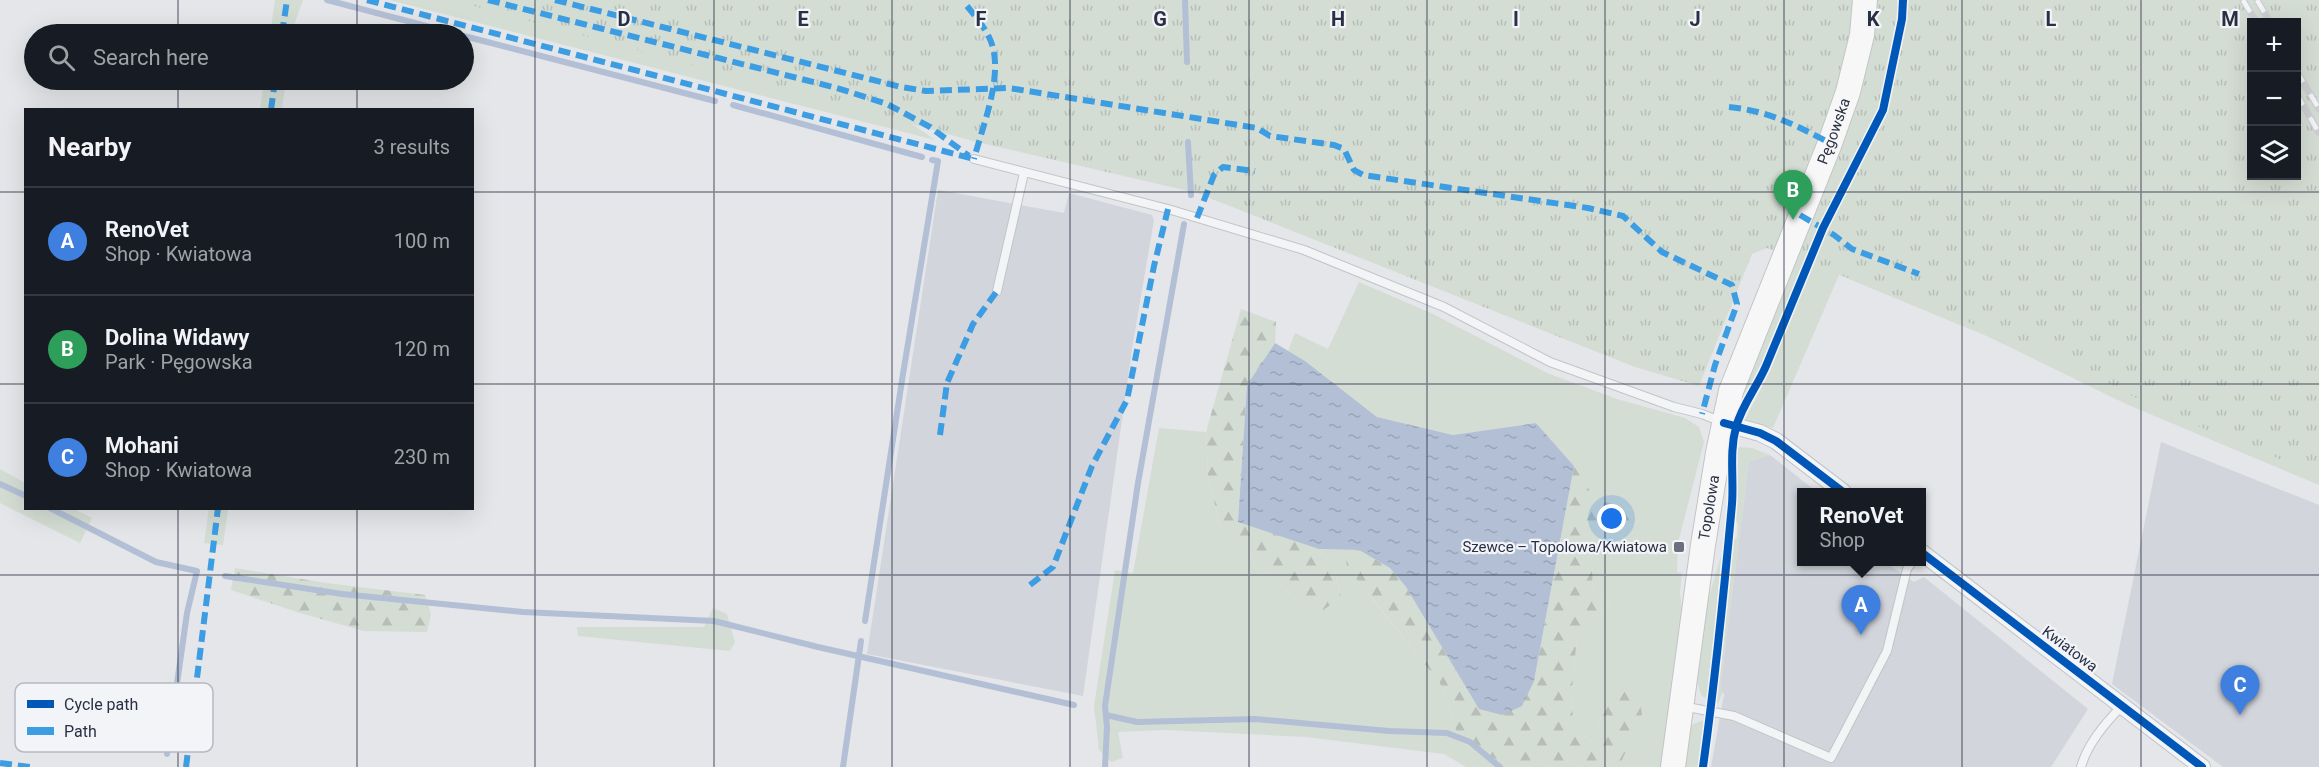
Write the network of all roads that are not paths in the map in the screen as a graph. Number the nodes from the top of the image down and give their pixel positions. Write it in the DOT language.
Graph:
graph roads {
  1 [pos="1865,0"];
  2 [pos="974,159"];
  3 [pos="1024,172"];
  4 [pos="1783,256"];
  5 [pos="997,291"];
  6 [pos="1724,423"];
  7 [pos="1838,488"];
  8 [pos="1926,556"];
  9 [pos="1909,566"];
  10 [pos="1681,706"];
  11 [pos="2122,706"];
  12 [pos="1673,767"];
  13 [pos="2081,767"];
  14 [pos="2202,767"];
  1 -- 4 [label="main road, Pęgowska"];
  2 -- 3 [label="lane"];
  3 -- 5 [label="lane"];
  3 -- 6 [label="lane"];
  4 -- 6 [label="main road, Topolowa"];
  6 -- 7 [label="street"];
  6 -- 10 [label="main road, Topolowa"];
  8 -- 11 [label="street, Kwiatowa"];
  9 -- 10 [label="lane"];
  10 -- 12 [label="main road, Topolowa"];
  11 -- 13 [label="lane"];
  11 -- 14 [label="street, Kwiatowa"];
}
